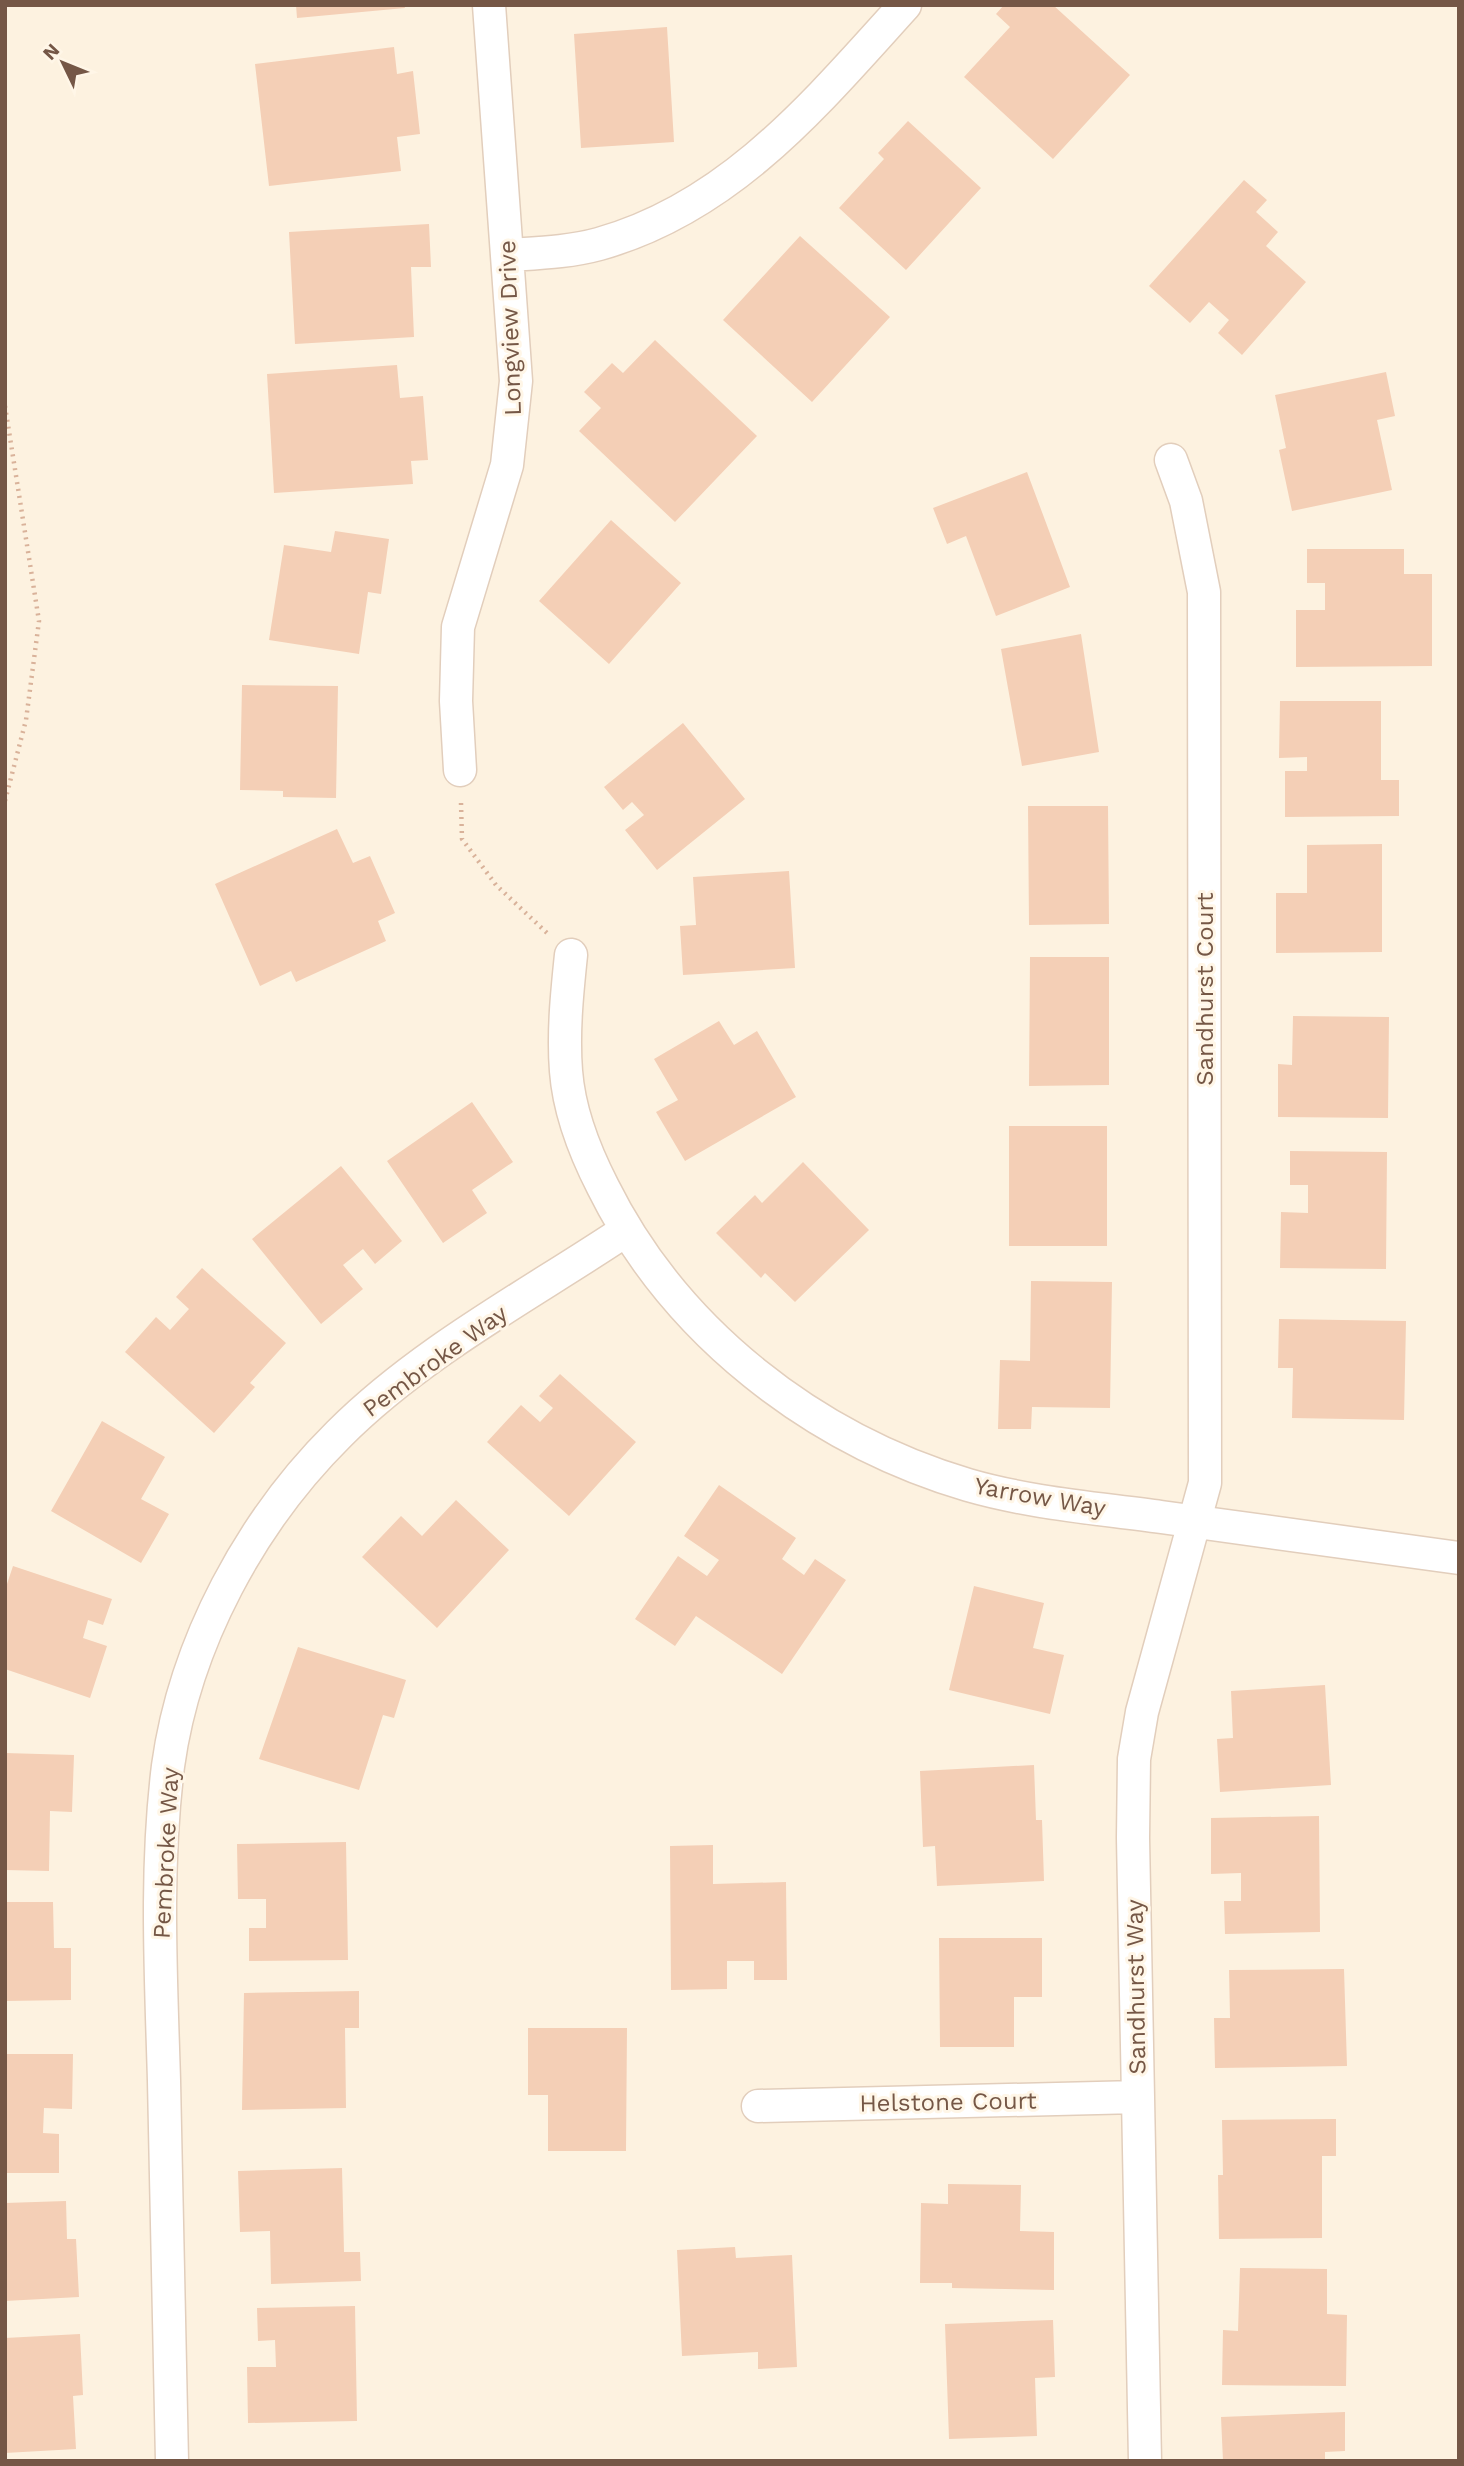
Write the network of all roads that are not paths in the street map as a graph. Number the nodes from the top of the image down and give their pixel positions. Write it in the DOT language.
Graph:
graph roads {
  1 [pos="489,5"];
  2 [pos="905,5"];
  3 [pos="509,256"];
  4 [pos="1171,460"];
  5 [pos="460,770"];
  6 [pos="571,955"];
  7 [pos="625,1231"];
  8 [pos="1195,1522"];
  9 [pos="1459,1558"];
  10 [pos="1138,2098"];
  11 [pos="758,2106"];
  12 [pos="172,2461"];
  13 [pos="1145,2461"];
  1 -- 3 [label="street, Longview Drive"];
  2 -- 3 [label="street"];
  3 -- 5 [label="street, Longview Drive"];
  4 -- 8 [label="street, Sandhurst Court"];
  6 -- 7 [label="street, Yarrow Way"];
  7 -- 8 [label="street, Yarrow Way"];
  7 -- 12 [label="street, Pembroke Way"];
  8 -- 9 [label="street, Yarrow Way"];
  8 -- 10 [label="street, Sandhurst Way"];
  10 -- 11 [label="street, Helstone Court"];
  10 -- 13 [label="street, Sandhurst Way"];
}
